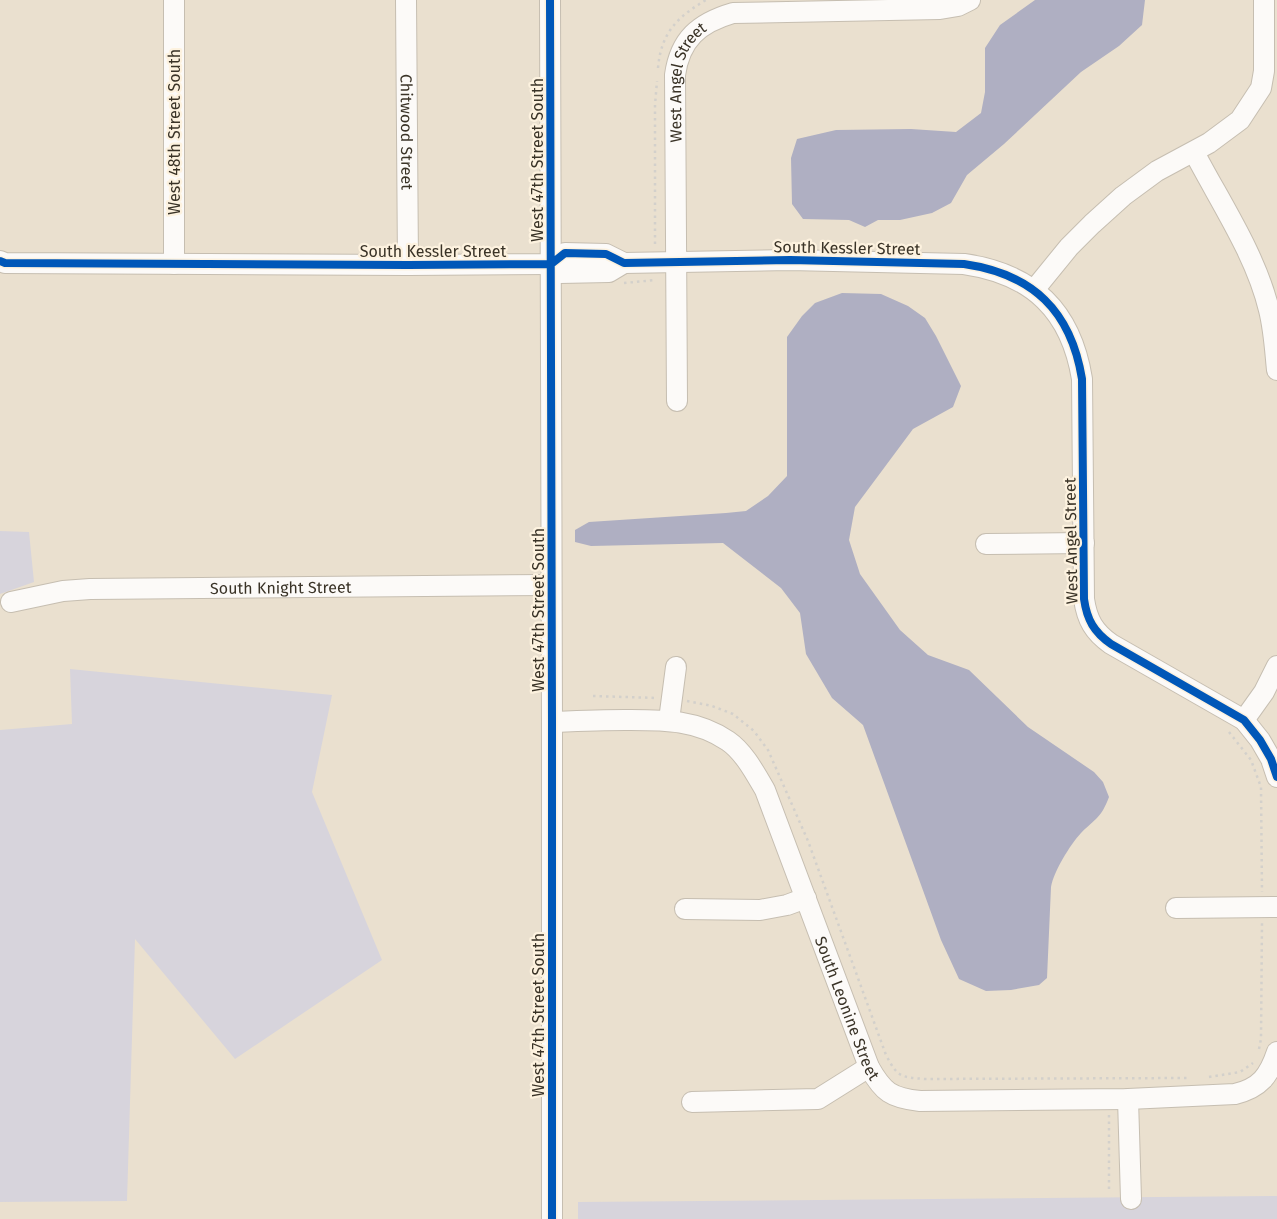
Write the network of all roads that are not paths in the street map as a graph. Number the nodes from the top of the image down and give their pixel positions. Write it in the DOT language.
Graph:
graph roads {
  1 [pos="174,0"];
  2 [pos="406,0"];
  3 [pos="550,0"];
  4 [pos="970,0"];
  5 [pos="1264,0"];
  6 [pos="1194,152"];
  7 [pos="0,261"];
  8 [pos="174,264"];
  9 [pos="551,264"];
  10 [pos="408,265"];
  11 [pos="677,270"];
  12 [pos="1034,290"];
  13 [pos="1277,370"];
  14 [pos="677,401"];
  15 [pos="1084,543"];
  16 [pos="986,544"];
  17 [pos="551,585"];
  18 [pos="11,602"];
  19 [pos="1277,666"];
  20 [pos="676,667"];
  21 [pos="670,720"];
  22 [pos="1244,720"];
  23 [pos="552,722"];
  24 [pos="1277,777"];
  25 [pos="806,898"];
  26 [pos="1269,907"];
  27 [pos="1176,908"];
  28 [pos="685,909"];
  29 [pos="1268,1052"];
  30 [pos="869,1067"];
  31 [pos="1118,1100"];
  32 [pos="692,1102"];
  33 [pos="1131,1199"];
  34 [pos="552,1219"];
  1 -- 8 [label="street, West 48th Street South"];
  2 -- 10 [label="street, Chitwood Street"];
  3 -- 9 [label="street, West 47th Street South"];
  4 -- 11 [label="street, West Angel Street"];
  5 -- 6 [label="street"];
  6 -- 12 [label="street"];
  6 -- 13 [label="street"];
  7 -- 8 [label="street, South Kessler Street"];
  8 -- 10 [label="street, South Kessler Street"];
  9 -- 10 [label="street, South Kessler Street"];
  9 -- 11 [label="street, South Kessler Street"];
  9 -- 17 [label="street, West 47th Street South"];
  11 -- 12 [label="street, South Kessler Street"];
  11 -- 14 [label="street, West Angel Street"];
  12 -- 15 [label="street, West Angel Street"];
  15 -- 16 [label="street"];
  15 -- 22 [label="street, West Angel Street"];
  17 -- 18 [label="street, South Knight Street"];
  17 -- 23 [label="street, West 47th Street South"];
  19 -- 22 [label="street"];
  20 -- 21 [label="street"];
  21 -- 23 [label="street, South Leonine Street"];
  21 -- 25 [label="street, South Leonine Street"];
  22 -- 24 [label="street"];
  23 -- 34 [label="street, West 47th Street South"];
  25 -- 28 [label="street"];
  25 -- 30 [label="street, South Leonine Street"];
  26 -- 27 [label="street"];
  29 -- 31 [label="street, South Leonine Street"];
  30 -- 31 [label="street, South Leonine Street"];
  30 -- 32 [label="street"];
  31 -- 33 [label="street"];
}
